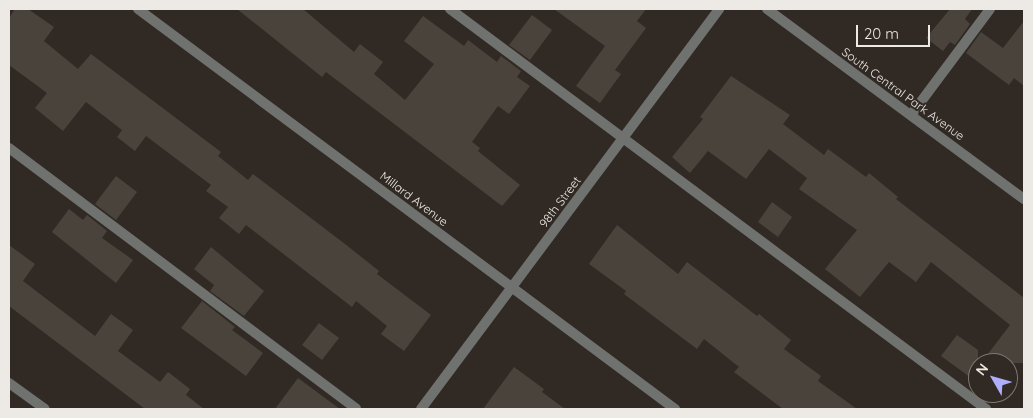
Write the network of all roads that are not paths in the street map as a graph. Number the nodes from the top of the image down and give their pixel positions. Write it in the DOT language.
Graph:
graph roads {
  1 [pos="138,9"];
  2 [pos="450,9"];
  3 [pos="719,9"];
  4 [pos="767,9"];
  5 [pos="990,9"];
  6 [pos="911,115"];
  7 [pos="623,138"];
  8 [pos="9,148"];
  9 [pos="1024,199"];
  10 [pos="512,288"];
  11 [pos="9,383"];
  12 [pos="45,409"];
  13 [pos="356,409"];
  14 [pos="421,409"];
  15 [pos="675,409"];
  16 [pos="986,409"];
  1 -- 10 [label="street, Millard Avenue"];
  2 -- 7 [label="street"];
  3 -- 7 [label="street, 98th Street"];
  4 -- 6 [label="street, South Central Park Avenue"];
  5 -- 6 [label="street"];
  6 -- 9 [label="street, South Central Park Avenue"];
  7 -- 10 [label="street, 98th Street"];
  7 -- 16 [label="street"];
  8 -- 13 [label="street"];
  10 -- 14 [label="street, 98th Street"];
  10 -- 15 [label="street, Millard Avenue"];
  11 -- 12 [label="street"];
}
